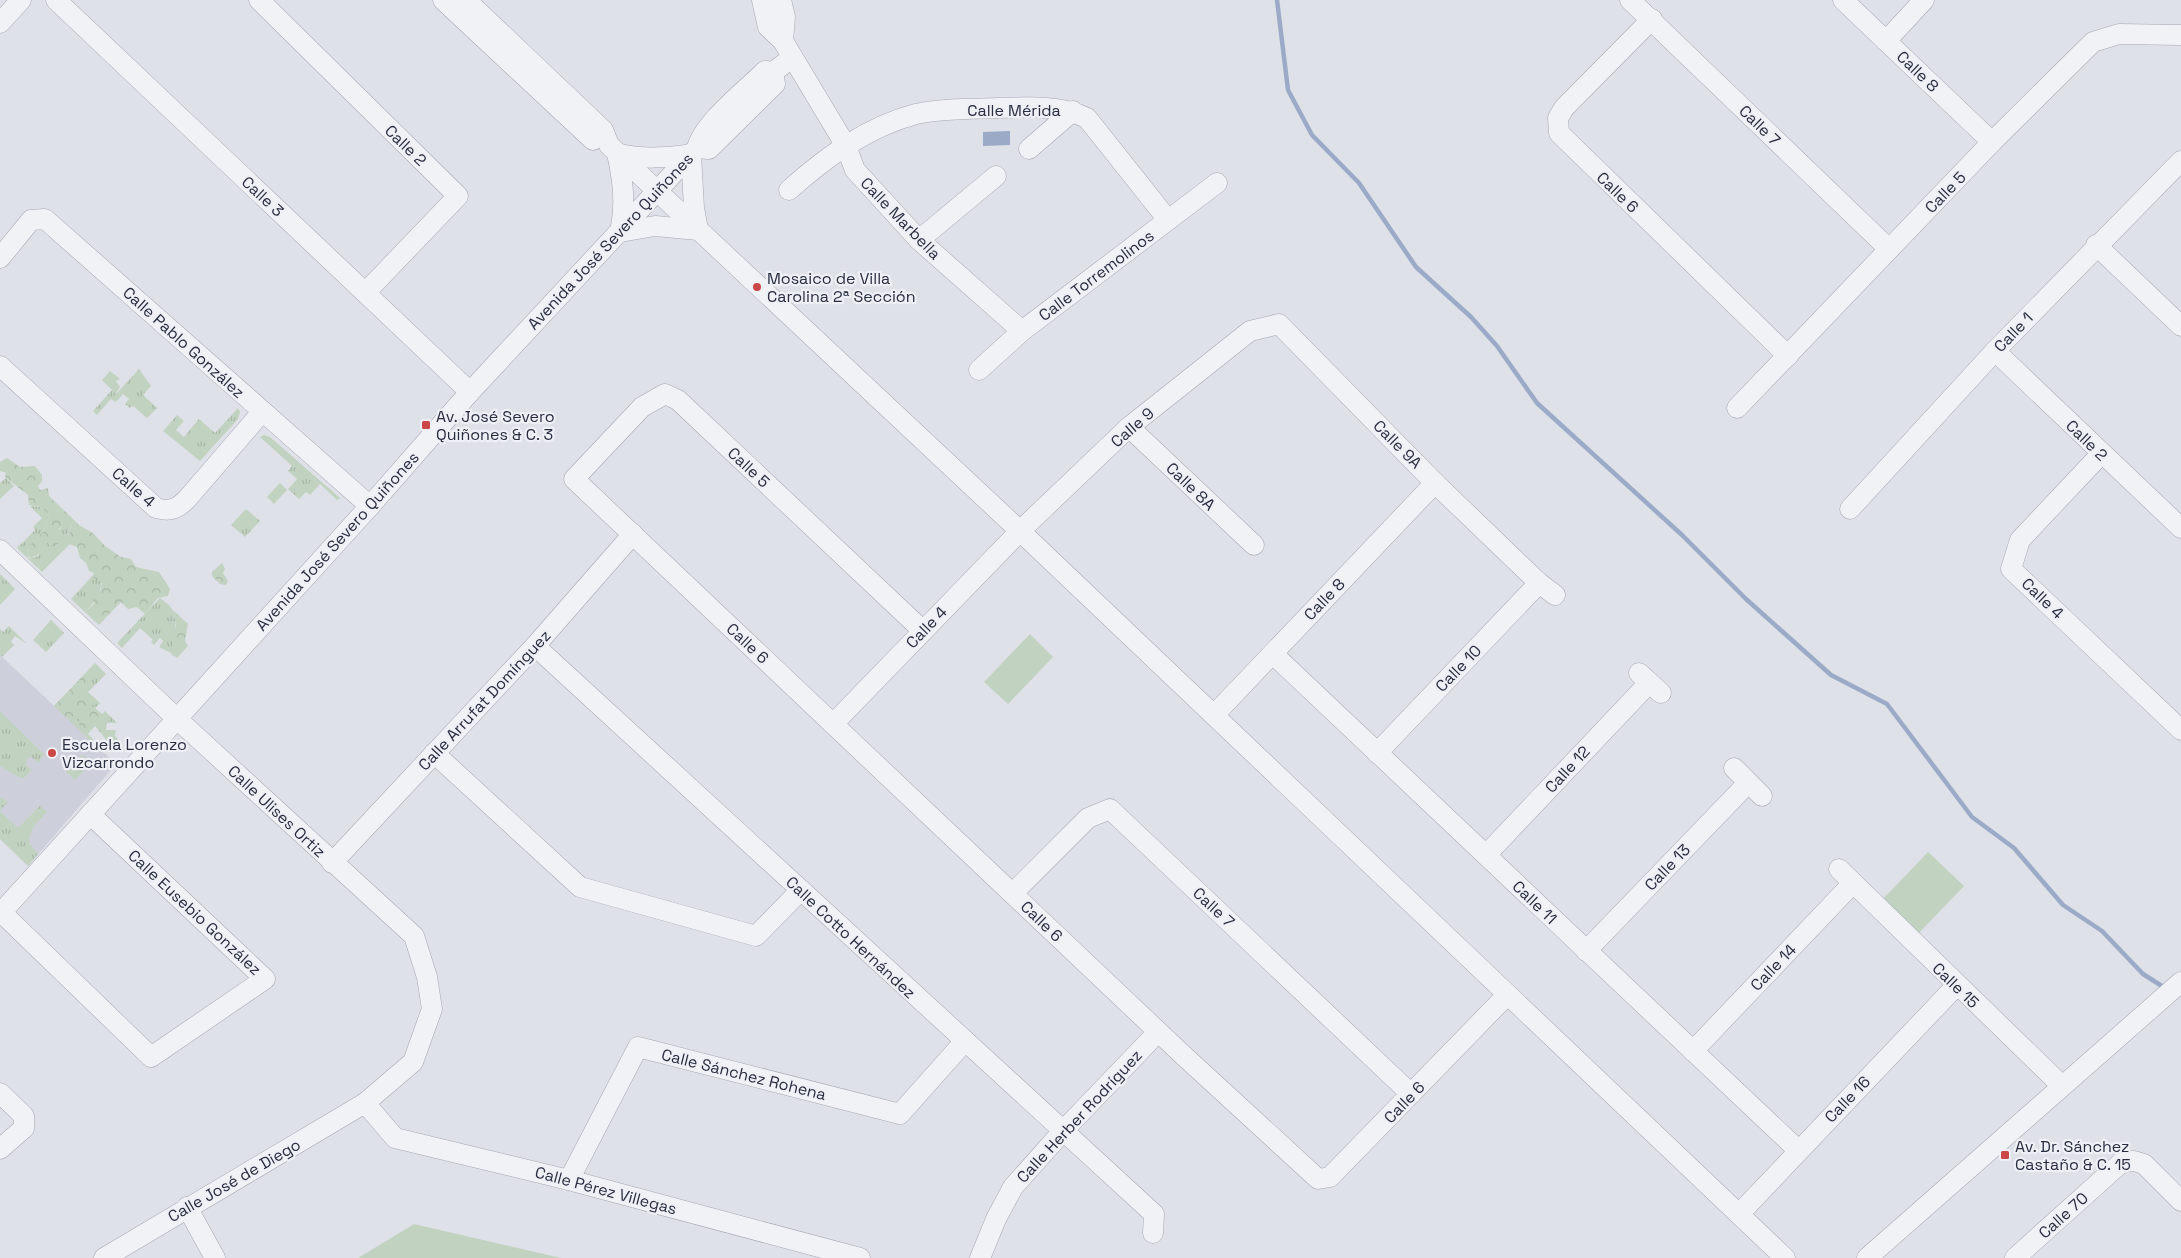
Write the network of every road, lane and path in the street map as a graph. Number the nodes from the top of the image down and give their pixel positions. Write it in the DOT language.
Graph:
graph roads {
  1 [pos="21,0"];
  2 [pos="56,0"];
  3 [pos="259,0"];
  4 [pos="443,0"];
  5 [pos="466,0"];
  6 [pos="762,0"];
  7 [pos="781,0"];
  8 [pos="1630,0"];
  9 [pos="1843,0"];
  10 [pos="1924,0"];
  11 [pos="1652,19"];
  12 [pos="0,23"];
  13 [pos="2181,35"];
  14 [pos="1886,41"];
  15 [pos="787,49"];
  16 [pos="1072,111"];
  17 [pos="1992,142"];
  18 [pos="846,146"];
  19 [pos="613,149"];
  20 [pos="1028,149"];
  21 [pos="694,151"];
  22 [pos="2181,161"];
  23 [pos="996,176"];
  24 [pos="1217,183"];
  25 [pos="789,190"];
  26 [pos="657,191"];
  27 [pos="1168,220"];
  28 [pos="698,230"];
  29 [pos="620,232"];
  30 [pos="919,240"];
  31 [pos="2096,245"];
  32 [pos="1890,249"];
  33 [pos="0,258"];
  34 [pos="366,292"];
  35 [pos="2181,326"];
  36 [pos="1022,331"];
  37 [pos="1250,331"];
  38 [pos="1995,351"];
  39 [pos="1788,356"];
  40 [pos="0,366"];
  41 [pos="979,370"];
  42 [pos="470,392"];
  43 [pos="1737,408"];
  44 [pos="262,412"];
  45 [pos="1129,427"];
  46 [pos="2101,454"];
  47 [pos="574,479"];
  48 [pos="1435,482"];
  49 [pos="370,506"];
  50 [pos="1850,509"];
  51 [pos="2181,528"];
  52 [pos="1020,531"];
  53 [pos="632,534"];
  54 [pos="1254,545"];
  55 [pos="0,550"];
  56 [pos="1539,583"];
  57 [pos="1555,595"];
  58 [pos="922,630"];
  59 [pos="535,646"];
  60 [pos="1272,654"];
  61 [pos="1649,683"];
  62 [pos="1214,715"];
  63 [pos="176,718"];
  64 [pos="833,724"];
  65 [pos="2181,730"];
  66 [pos="434,753"];
  67 [pos="1377,753"];
  68 [pos="1734,768"];
  69 [pos="90,814"];
  70 [pos="1486,855"];
  71 [pos="332,862"];
  72 [pos="1839,869"];
  73 [pos="1853,883"];
  74 [pos="801,890"];
  75 [pos="1013,893"];
  76 [pos="1,913"];
  77 [pos="1586,951"];
  78 [pos="2181,982"];
  79 [pos="1957,985"];
  80 [pos="1507,995"];
  81 [pos="1158,1032"];
  82 [pos="965,1041"];
  83 [pos="1692,1050"];
  84 [pos="2061,1085"];
  85 [pos="0,1093"];
  86 [pos="1411,1094"];
  87 [pos="365,1103"];
  88 [pos="1063,1131"];
  89 [pos="0,1149"];
  90 [pos="1798,1150"];
  91 [pos="569,1180"];
  92 [pos="2181,1201"];
  93 [pos="187,1207"];
  94 [pos="1739,1214"];
  95 [pos="1153,1233"];
  96 [pos="104,1258"];
  97 [pos="215,1258"];
  98 [pos="860,1258"];
  99 [pos="980,1258"];
  100 [pos="1785,1258"];
  101 [pos="1867,1258"];
  102 [pos="2015,1258"];
  1 -- 12 [label="street"];
  2 -- 34 [label="street, Calle 3"];
  3 -- 34 [label="street, Calle 2"];
  4 -- 19 [label="street"];
  5 -- 19 [label="street"];
  6 -- 15 [label="street"];
  7 -- 15 [label="street"];
  8 -- 11 [label="street, Calle 7"];
  9 -- 14 [label="street, Calle 8"];
  10 -- 14 [label="street"];
  11 -- 32 [label="street, Calle 7"];
  11 -- 39 [label="street, Calle 6"];
  13 -- 17 [label="street, Calle 5"];
  14 -- 17 [label="street, Calle 8"];
  15 -- 18 [label="street, Calle Marbella"];
  15 -- 21 [label="street, Avenida José Severo Quiñones"];
  16 -- 18 [label="street, Calle Mérida"];
  16 -- 20 [label="street"];
  16 -- 27 [label="street, Calle Mérida"];
  17 -- 32 [label="street, Calle 5"];
  18 -- 25 [label="street, Calle Mérida"];
  18 -- 30 [label="street, Calle Marbella"];
  19 -- 21 [label="street"];
  19 -- 26 [label="street"];
  19 -- 29 [label="street"];
  21 -- 26 [label="street, Avenida José Severo Quiñones"];
  21 -- 28 [label="street"];
  22 -- 31 [label="street, Calle 1"];
  23 -- 30 [label="street"];
  24 -- 27 [label="street, Calle Torremolinos"];
  26 -- 28 [label="street"];
  26 -- 29 [label="street, Avenida José Severo Quiñones"];
  27 -- 36 [label="street, Calle Torremolinos"];
  28 -- 29 [label="street"];
  28 -- 52 [label="street"];
  29 -- 42 [label="street, Avenida José Severo Quiñones"];
  30 -- 36 [label="street, Calle Marbella"];
  31 -- 35 [label="street"];
  31 -- 38 [label="street, Calle 1"];
  32 -- 39 [label="street, Calle 5"];
  33 -- 44 [label="street, Calle Pablo González"];
  34 -- 42 [label="street, Calle 3"];
  36 -- 41 [label="street, Calle Torremolinos"];
  37 -- 45 [label="street, Calle 9"];
  37 -- 48 [label="street, Calle 9A"];
  38 -- 46 [label="street, Calle 2"];
  38 -- 50 [label="street, Calle 1"];
  39 -- 43 [label="street, Calle 5"];
  40 -- 44 [label="street, Calle 4"];
  42 -- 49 [label="street, Avenida José Severo Quiñones"];
  44 -- 49 [label="street, Calle Pablo González"];
  45 -- 52 [label="street, Calle 9"];
  45 -- 54 [label="street, Calle 8A"];
  46 -- 51 [label="street, Calle 2"];
  46 -- 65 [label="street, Calle 4"];
  47 -- 53 [label="street, Calle 6"];
  47 -- 58 [label="street, Calle 5"];
  48 -- 56 [label="street, Calle 9A"];
  48 -- 60 [label="street, Calle 8"];
  49 -- 63 [label="street, Avenida José Severo Quiñones"];
  52 -- 58 [label="street, Calle 4"];
  52 -- 62 [label="street"];
  53 -- 59 [label="street, Calle Arrufat Domínguez"];
  53 -- 64 [label="street, Calle 6"];
  55 -- 63 [label="street, Calle Ulises Ortiz"];
  56 -- 57 [label="street, Calle 9A"];
  56 -- 67 [label="street, Calle 10"];
  58 -- 64 [label="street, Calle 4"];
  59 -- 66 [label="street, Calle Arrufat Domínguez"];
  59 -- 74 [label="street, Calle Cotto Hernández"];
  60 -- 62 [label="street, Calle 8"];
  60 -- 67 [label="street, Calle 11"];
  61 -- 70 [label="street, Calle 12"];
  62 -- 80 [label="street"];
  63 -- 69 [label="street, Avenida José Severo Quiñones"];
  63 -- 71 [label="street, Calle Ulises Ortiz"];
  64 -- 75 [label="street, Calle 6"];
  66 -- 71 [label="street, Calle Arrufat Domínguez"];
  66 -- 74 [label="street"];
  67 -- 70 [label="street, Calle 11"];
  68 -- 77 [label="street, Calle 13"];
  69 -- 76 [label="street, Avenida José Severo Quiñones"];
  69 -- 76 [label="street, Calle Eusebio González"];
  70 -- 77 [label="street, Calle 11"];
  71 -- 87 [label="street, Calle Ulises Ortiz"];
  72 -- 73 [label="street, Calle 15"];
  73 -- 79 [label="street, Calle 15"];
  73 -- 83 [label="street, Calle 14"];
  74 -- 82 [label="street, Calle Cotto Hernández"];
  75 -- 81 [label="street, Calle 6"];
  75 -- 86 [label="street, Calle 7"];
  77 -- 83 [label="street, Calle 11"];
  78 -- 84 [label="street"];
  79 -- 84 [label="street, Calle 15"];
  79 -- 90 [label="street, Calle 16"];
  80 -- 86 [label="street, Calle 6"];
  80 -- 94 [label="street"];
  81 -- 86 [label="street, Calle 6"];
  81 -- 88 [label="street, Calle Herber Rodríguez"];
  82 -- 88 [label="street, Calle Cotto Hernández"];
  82 -- 91 [label="street, Calle Sánchez Rohena"];
  83 -- 90 [label="street, Calle 11"];
  84 -- 101 [label="street"];
  85 -- 89 [label="street"];
  87 -- 91 [label="street, Calle Pérez Villegas"];
  87 -- 93 [label="street, Calle José de Diego"];
  88 -- 95 [label="street, Calle Cotto Hernández"];
  88 -- 99 [label="street, Calle Herber Rodríguez"];
  90 -- 94 [label="street, Calle 16"];
  91 -- 98 [label="street, Calle Pérez Villegas"];
  92 -- 102 [label="street, Calle 70"];
  93 -- 96 [label="street, Calle José de Diego"];
  93 -- 97 [label="street"];
  94 -- 100 [label="street"];
}
